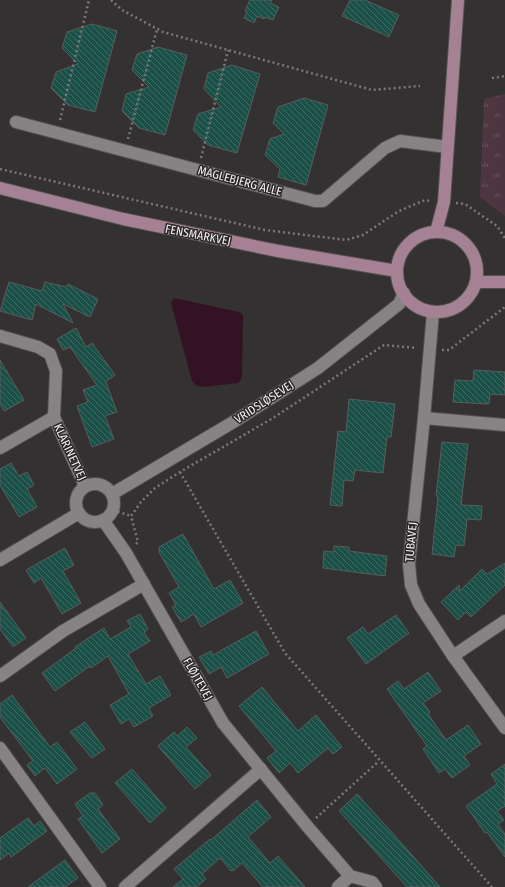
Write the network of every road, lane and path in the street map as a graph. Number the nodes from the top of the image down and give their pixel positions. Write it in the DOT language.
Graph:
graph roads {
  1 [pos="89,0"];
  2 [pos="111,0"];
  3 [pos="458,0"];
  4 [pos="157,29"];
  5 [pos="228,50"];
  6 [pos="505,76"];
  7 [pos="492,78"];
  8 [pos="420,86"];
  9 [pos="16,122"];
  10 [pos="57,133"];
  11 [pos="448,147"];
  12 [pos="125,151"];
  13 [pos="0,169"];
  14 [pos="198,170"];
  15 [pos="0,188"];
  16 [pos="444,202"];
  17 [pos="436,232"];
  18 [pos="505,238"];
  19 [pos="397,271"];
  20 [pos="476,282"];
  21 [pos="505,282"];
  22 [pos="404,294"];
  23 [pos="505,307"];
  24 [pos="433,312"];
  25 [pos="0,336"];
  26 [pos="429,350"];
  27 [pos="54,417"];
  28 [pos="424,418"];
  29 [pos="505,425"];
  30 [pos="0,448"];
  31 [pos="180,472"];
  32 [pos="85,486"];
  33 [pos="112,494"];
  34 [pos="113,510"];
  35 [pos="79,513"];
  36 [pos="131,516"];
  37 [pos="103,520"];
  38 [pos="126,553"];
  39 [pos="0,560"];
  40 [pos="144,584"];
  41 [pos="505,621"];
  42 [pos="453,656"];
  43 [pos="0,676"];
  44 [pos="505,728"];
  45 [pos="0,748"];
  46 [pos="379,761"];
  47 [pos="261,769"];
  48 [pos="307,826"];
  49 [pos="350,876"];
  50 [pos="100,887"];
  51 [pos="125,887"];
  52 [pos="338,887"];
  53 [pos="376,887"];
  54 [pos="492,887"];
  1 -- 10 [label="path"];
  2 -- 4 [label="path"];
  3 -- 11 [label="street"];
  4 -- 5 [label="path"];
  4 -- 12 [label="path"];
  5 -- 8 [label="path"];
  5 -- 14 [label="path"];
  6 -- 7 [label="path"];
  9 -- 10 [label="street, MAGLEBJERG ALLE"];
  10 -- 12 [label="street, MAGLEBJERG ALLE"];
  11 -- 14 [label="street, MAGLEBJERG ALLE"];
  11 -- 16 [label="street"];
  12 -- 14 [label="street, MAGLEBJERG ALLE"];
  13 -- 16 [label="path"];
  15 -- 19 [label="street, FENSMARKVEJ"];
  16 -- 17 [label="street"];
  16 -- 18 [label="path"];
  17 -- 19 [label="street"];
  17 -- 20 [label="street"];
  19 -- 22 [label="street"];
  20 -- 21 [label="street"];
  20 -- 24 [label="street"];
  22 -- 24 [label="street"];
  22 -- 33 [label="street, VRIDSLØSEVEJ"];
  23 -- 26 [label="path"];
  24 -- 26 [label="street, TUBAVEJ"];
  25 -- 27 [label="street, KLARINETVEJ"];
  26 -- 28 [label="street, TUBAVEJ"];
  26 -- 31 [label="path"];
  27 -- 30 [label="street, KLARINETVEJ"];
  27 -- 32 [label="street, KLARINETVEJ"];
  28 -- 29 [label="street"];
  28 -- 42 [label="street, TUBAVEJ"];
  31 -- 36 [label="path"];
  31 -- 46 [label="path"];
  32 -- 33 [label="street"];
  32 -- 35 [label="street"];
  33 -- 34 [label="street"];
  34 -- 36 [label="path"];
  34 -- 37 [label="street"];
  35 -- 37 [label="street"];
  35 -- 39 [label="street"];
  36 -- 38 [label="path"];
  37 -- 38 [label="street, FLØJTEVEJ"];
  38 -- 40 [label="street, FLØJTEVEJ"];
  40 -- 43 [label="street"];
  40 -- 47 [label="street, FLØJTEVEJ"];
  41 -- 42 [label="street"];
  42 -- 44 [label="street, TUBAVEJ"];
  45 -- 50 [label="street"];
  46 -- 48 [label="path"];
  46 -- 54 [label="path"];
  47 -- 48 [label="street, FLØJTEVEJ"];
  47 -- 51 [label="street"];
  48 -- 49 [label="street, FLØJTEVEJ"];
  49 -- 52 [label="street"];
  49 -- 53 [label="street"];
}
